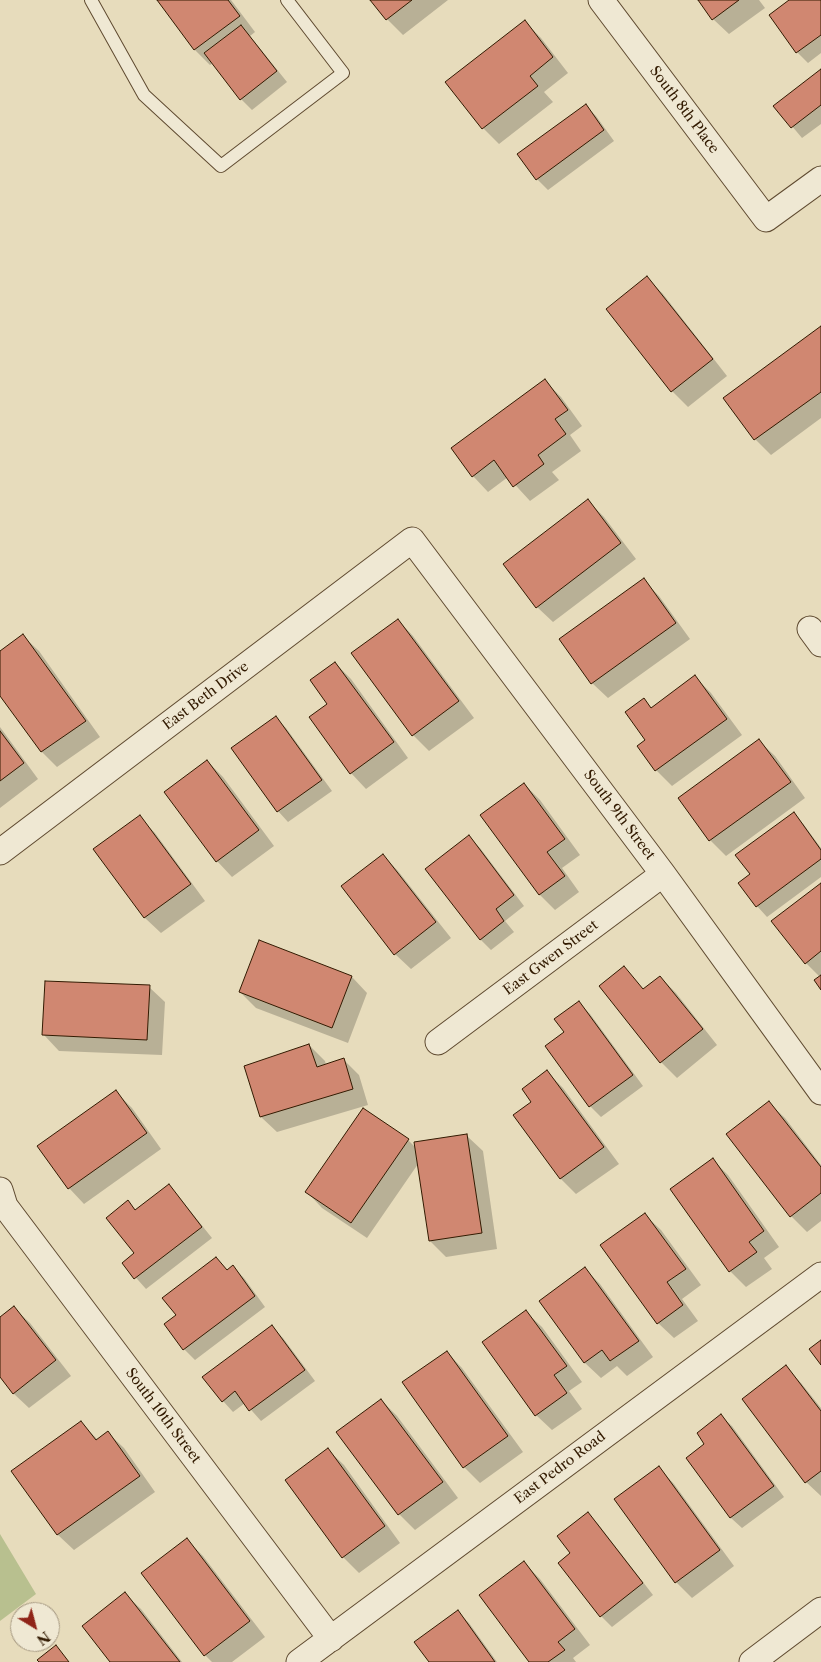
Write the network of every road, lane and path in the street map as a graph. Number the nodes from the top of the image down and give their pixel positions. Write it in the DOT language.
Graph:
graph roads {
  1 [pos="91,0"];
  2 [pos="287,0"];
  3 [pos="601,0"];
  4 [pos="821,179"];
  5 [pos="412,540"];
  6 [pos="0,852"];
  7 [pos="664,874"];
  8 [pos="438,1042"];
  9 [pos="821,1092"];
  10 [pos="2,1202"];
  11 [pos="821,1275"];
  12 [pos="821,1610"];
  13 [pos="331,1639"];
  14 [pos="300,1662"];
  15 [pos="752,1662"];
  1 -- 2 [label="lane"];
  3 -- 4 [label="street, South 8th Place"];
  5 -- 6 [label="street, East Beth Drive"];
  5 -- 7 [label="street, South 9th Street"];
  7 -- 8 [label="street, East Gwen Street"];
  7 -- 9 [label="street, South 9th Street"];
  10 -- 13 [label="street, South 10th Street"];
  11 -- 13 [label="street, East Pedro Road"];
  12 -- 15 [label="street"];
  13 -- 14 [label="street, East Pedro Road"];
}
